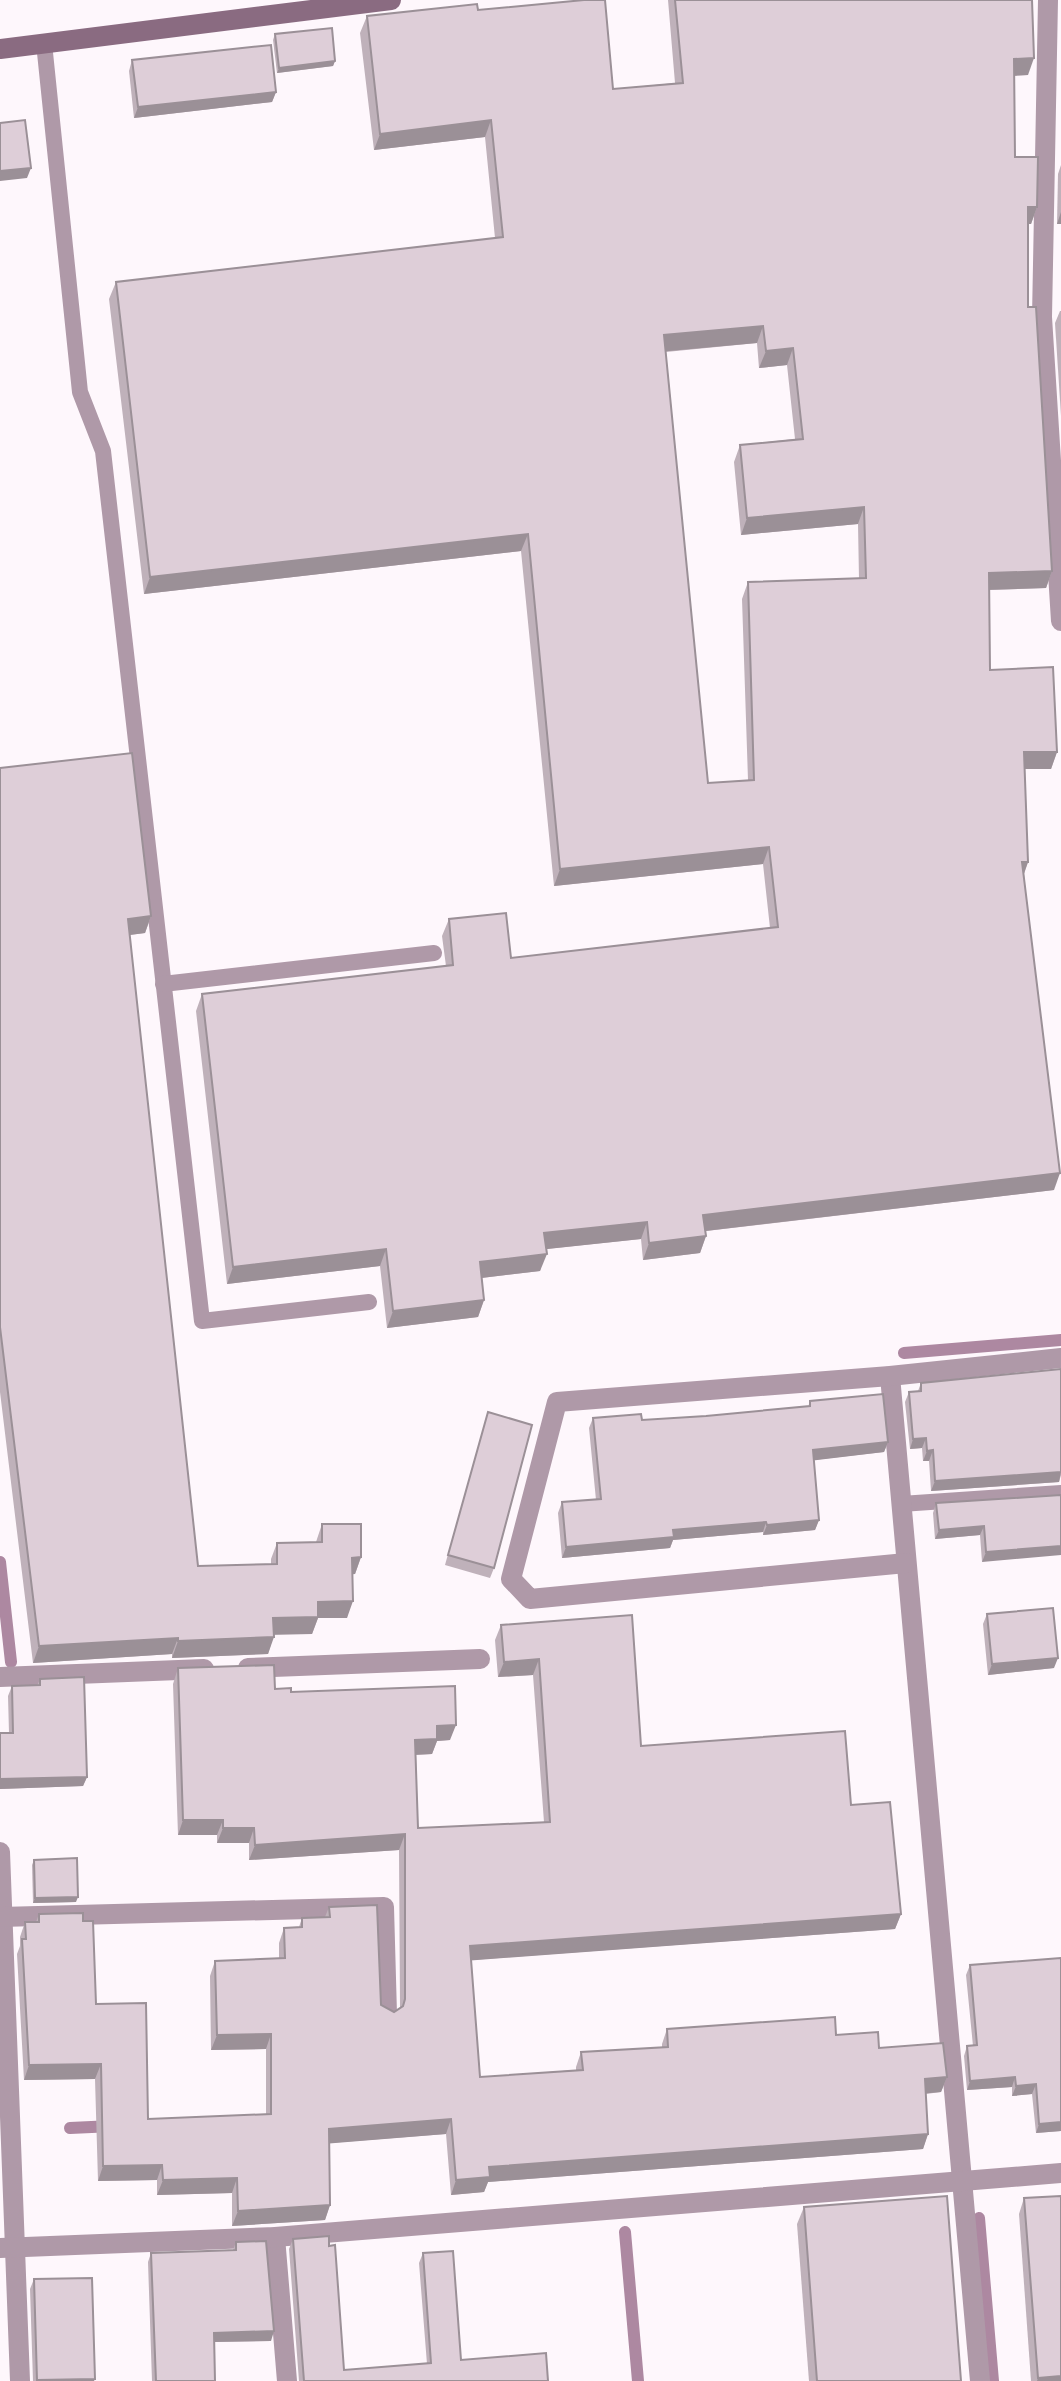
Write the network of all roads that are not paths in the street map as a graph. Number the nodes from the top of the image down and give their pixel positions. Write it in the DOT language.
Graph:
graph roads {
  1 [pos="391,0"];
  2 [pos="1048,0"];
  3 [pos="44,43"];
  4 [pos="0,49"];
  5 [pos="1051,316"];
  6 [pos="1061,614"];
  7 [pos="1061,621"];
  8 [pos="434,953"];
  9 [pos="163,984"];
  10 [pos="369,1302"];
  11 [pos="1061,1358"];
  12 [pos="890,1376"];
  13 [pos="1061,1493"];
  14 [pos="901,1504"];
  15 [pos="906,1563"];
  16 [pos="480,1659"];
  17 [pos="0,1677"];
  18 [pos="0,1852"];
  19 [pos="1,1917"];
  20 [pos="387,2014"];
  21 [pos="1061,2173"];
  22 [pos="961,2182"];
  23 [pos="275,2237"];
  24 [pos="8,2248"];
  25 [pos="20,2381"];
  26 [pos="287,2381"];
  27 [pos="980,2381"];
  1 -- 3 [label="main road"];
  2 -- 5 [label="street"];
  3 -- 4 [label="main road"];
  3 -- 9 [label="lane"];
  5 -- 6 [label="street"];
  6 -- 7 [label="street"];
  8 -- 9 [label="lane"];
  9 -- 10 [label="lane"];
  11 -- 12 [label="street"];
  12 -- 14 [label="street"];
  12 -- 15 [label="street"];
  13 -- 14 [label="lane"];
  14 -- 15 [label="street"];
  15 -- 22 [label="street"];
  16 -- 17 [label="street"];
  18 -- 19 [label="street"];
  19 -- 20 [label="street"];
  19 -- 24 [label="street"];
  21 -- 22 [label="street"];
  22 -- 23 [label="street"];
  22 -- 27 [label="street"];
  23 -- 24 [label="street"];
  23 -- 26 [label="street"];
  24 -- 25 [label="street"];
}
